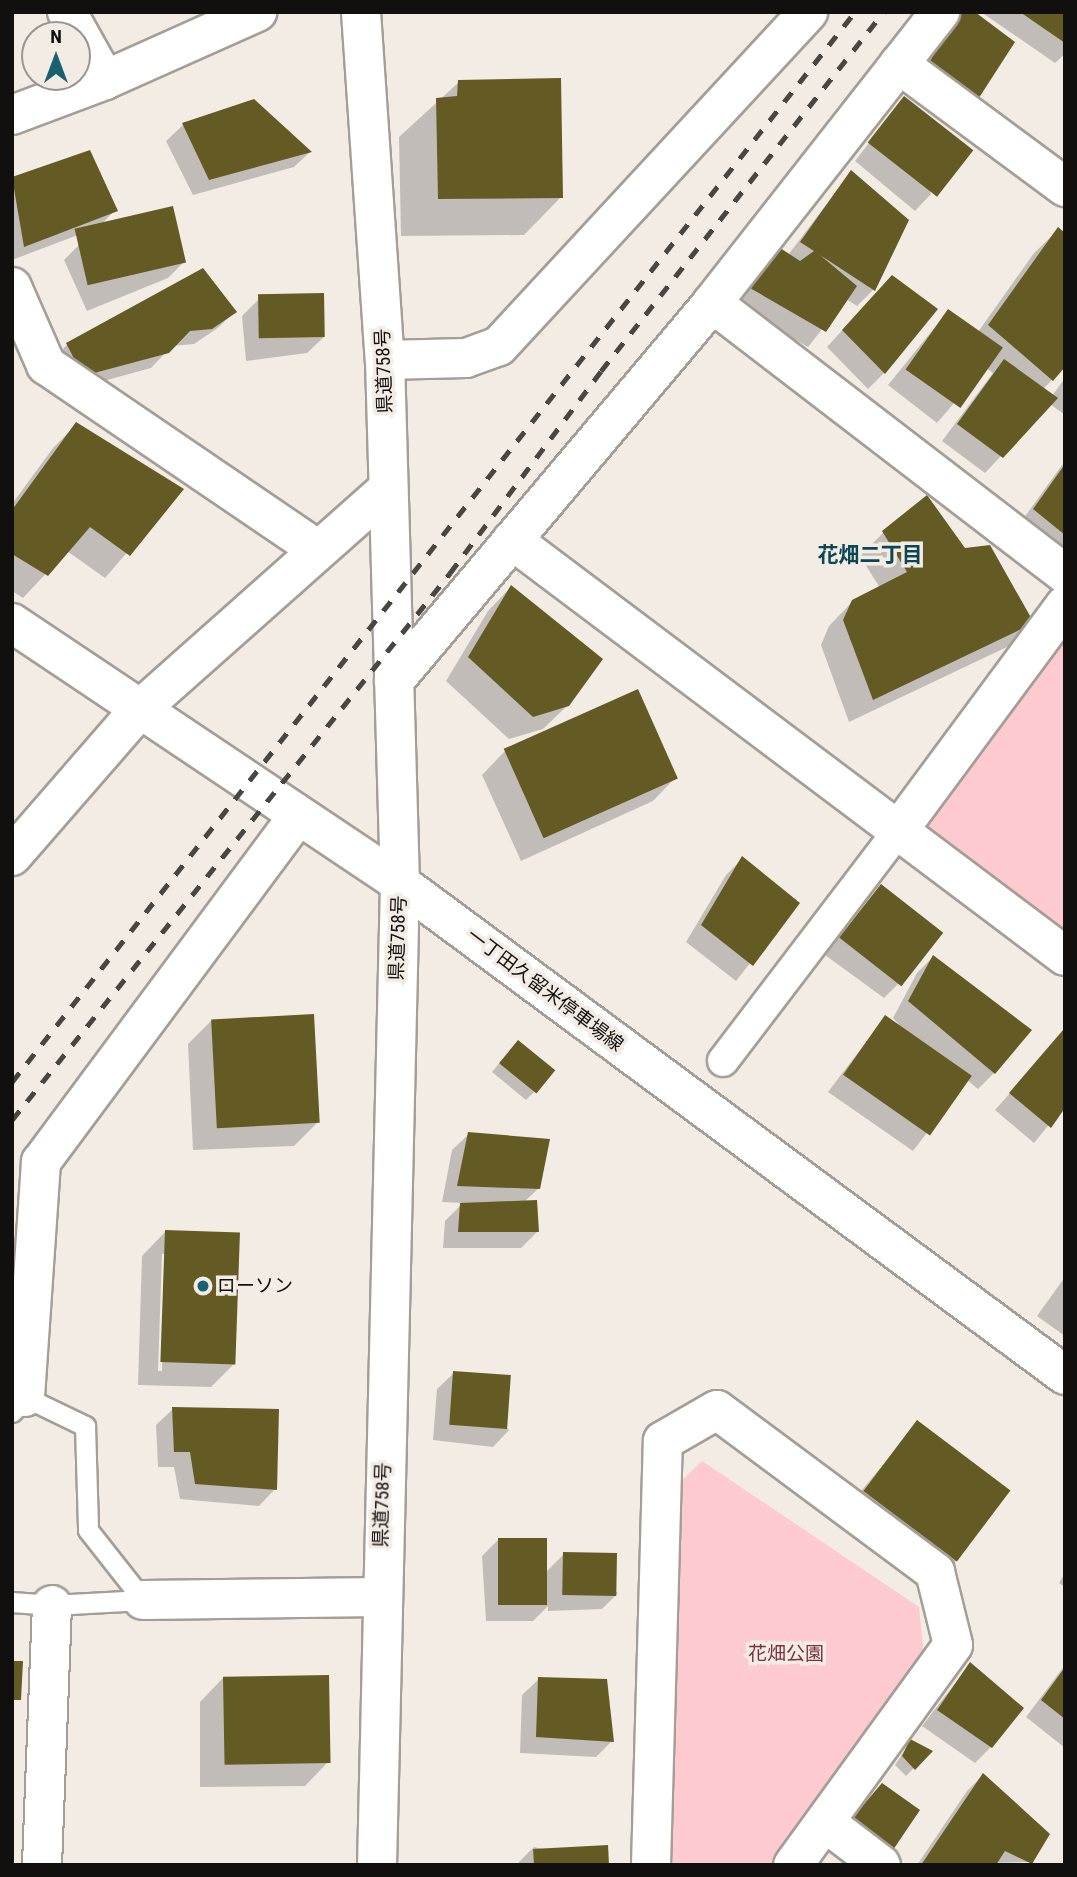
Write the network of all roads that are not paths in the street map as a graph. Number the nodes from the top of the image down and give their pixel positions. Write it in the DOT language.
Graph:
graph roads {
  1 [pos="67,12"];
  2 [pos="257,12"];
  3 [pos="360,12"];
  4 [pos="808,12"];
  5 [pos="940,12"];
  6 [pos="899,64"];
  7 [pos="106,80"];
  8 [pos="12,115"];
  9 [pos="1065,187"];
  10 [pos="12,287"];
  11 [pos="712,303"];
  12 [pos="385,360"];
  13 [pos="388,489"];
  14 [pos="512,540"];
  15 [pos="318,550"];
  16 [pos="1065,574"];
  17 [pos="1065,605"];
  18 [pos="12,623"];
  19 [pos="394,681"];
  20 [pos="139,710"];
  21 [pos="297,817"];
  22 [pos="898,831"];
  23 [pos="12,856"];
  24 [pos="400,883"];
  25 [pos="1065,956"];
  26 [pos="723,1061"];
  27 [pos="1065,1375"];
  28 [pos="19,1404"];
  29 [pos="380,1597"];
  30 [pos="143,1600"];
  31 [pos="12,1602"];
  32 [pos="52,1605"];
  33 [pos="826,1823"];
  34 [pos="42,1865"];
  35 [pos="377,1865"];
  36 [pos="651,1865"];
  37 [pos="793,1865"];
  38 [pos="881,1865"];
  1 -- 7 [label="street"];
  2 -- 7 [label="street"];
  3 -- 12 [label="street, 県道758号"];
  4 -- 12 [label="street"];
  5 -- 6 [label="street"];
  6 -- 9 [label="street"];
  6 -- 11 [label="street"];
  7 -- 8 [label="street"];
  10 -- 15 [label="street"];
  11 -- 14 [label="street"];
  11 -- 16 [label="street"];
  12 -- 13 [label="street, 県道758号"];
  13 -- 15 [label="street"];
  13 -- 19 [label="street, 県道758号"];
  14 -- 19 [label="street"];
  14 -- 22 [label="street"];
  15 -- 20 [label="street"];
  17 -- 22 [label="street"];
  18 -- 20 [label="street, 一丁田久留米停車場線"];
  19 -- 24 [label="street, 県道758号"];
  20 -- 21 [label="street, 一丁田久留米停車場線"];
  20 -- 23 [label="street"];
  21 -- 24 [label="street, 一丁田久留米停車場線"];
  21 -- 28 [label="street"];
  22 -- 25 [label="street"];
  22 -- 26 [label="street"];
  24 -- 27 [label="street, 一丁田久留米停車場線"];
  24 -- 29 [label="street, 県道758号"];
  28 -- 30 [label="lane"];
  29 -- 30 [label="street"];
  29 -- 35 [label="street, 県道758号"];
  30 -- 32 [label="lane"];
  31 -- 32 [label="lane"];
  32 -- 34 [label="street"];
  33 -- 36 [label="street"];
  33 -- 37 [label="street"];
  33 -- 38 [label="street"];
}
